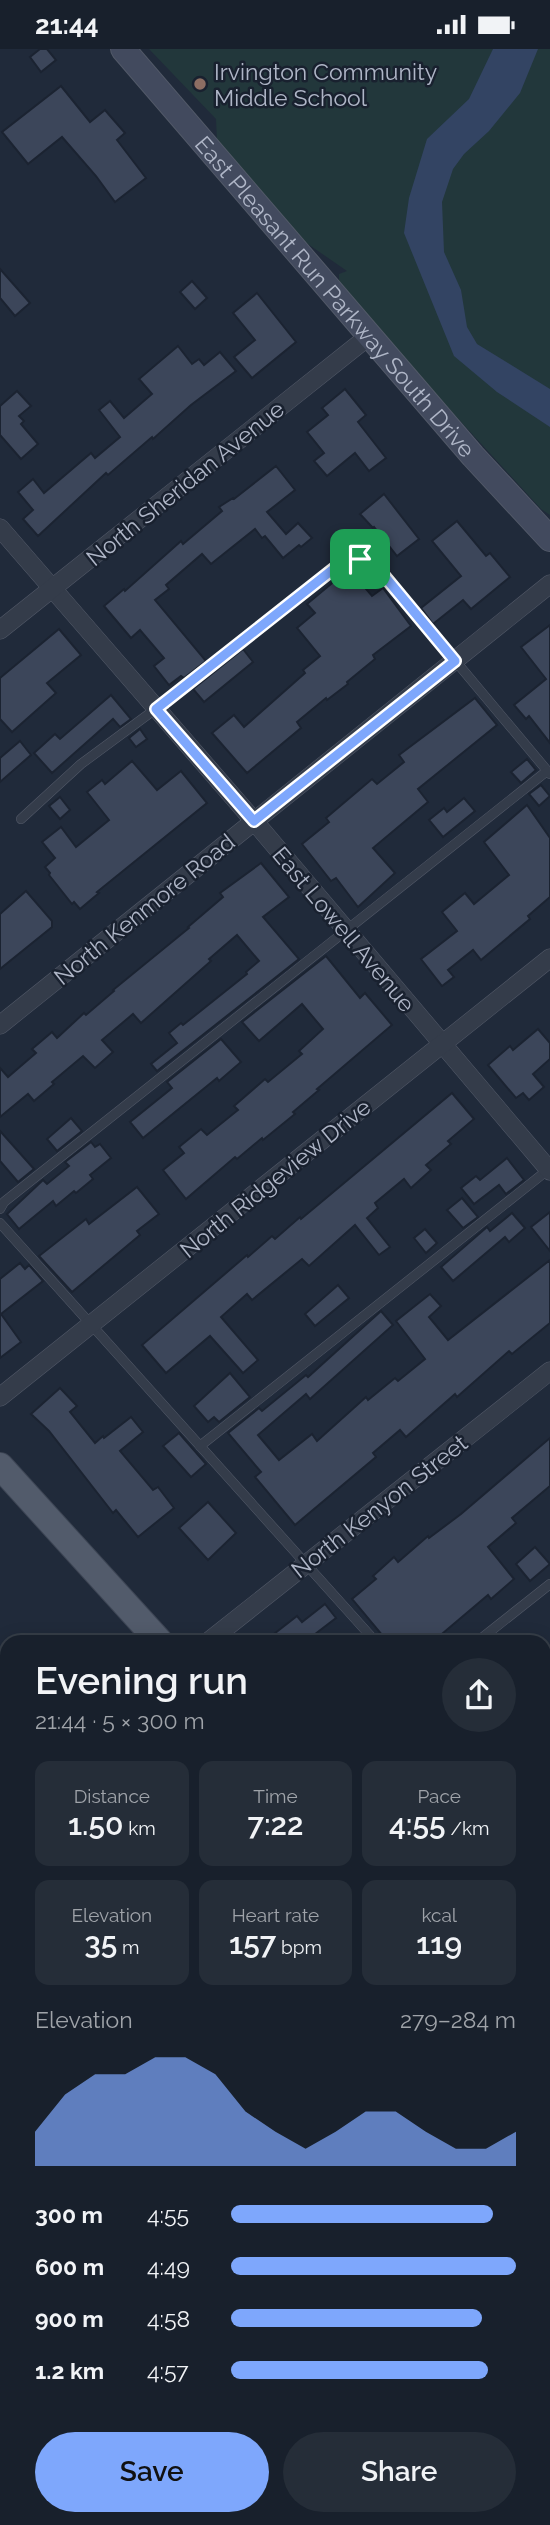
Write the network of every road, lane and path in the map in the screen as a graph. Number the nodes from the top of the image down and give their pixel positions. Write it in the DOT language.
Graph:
graph roads {
  1 [pos="123,49"];
  2 [pos="369,336"];
  3 [pos="0,528"];
  4 [pos="550,539"];
  5 [pos="550,585"];
  6 [pos="52,589"];
  7 [pos="0,630"];
  8 [pos="455,661"];
  9 [pos="156,709"];
  10 [pos="549,773"];
  11 [pos="21,819"];
  12 [pos="254,821"];
  13 [pos="347,932"];
  14 [pos="550,958"];
  15 [pos="0,1024"];
  16 [pos="442,1045"];
  17 [pos="549,1170"];
  18 [pos="0,1209"];
  19 [pos="0,1223"];
  20 [pos="91,1325"];
  21 [pos="550,1371"];
  22 [pos="0,1398"];
  23 [pos="200,1446"];
  24 [pos="0,1466"];
  25 [pos="305,1565"];
  26 [pos="550,1584"];
  27 [pos="154,1635"];
  28 [pos="217,1635"];
  29 [pos="369,1635"];
  30 [pos="486,1635"];
  1 -- 2 [label="street, East Pleasant Run Parkway South Drive"];
  2 -- 4 [label="street, East Pleasant Run Parkway South Drive"];
  2 -- 6 [label="street, North Sheridan Avenue"];
  3 -- 6 [label="street, East Lowell Avenue"];
  5 -- 8 [label="street, North Kenmore Road"];
  6 -- 7 [label="street, North Sheridan Avenue"];
  6 -- 9 [label="street, East Lowell Avenue"];
  8 -- 9 [label="lane"];
  8 -- 10 [label="lane"];
  8 -- 12 [label="street, North Kenmore Road"];
  9 -- 11 [label="lane"];
  9 -- 12 [label="street, East Lowell Avenue"];
  10 -- 13 [label="lane"];
  12 -- 13 [label="street, East Lowell Avenue"];
  12 -- 15 [label="street, North Kenmore Road"];
  13 -- 16 [label="street, East Lowell Avenue"];
  13 -- 18 [label="lane"];
  14 -- 16 [label="street, North Ridgeview Drive"];
  16 -- 17 [label="street, East Lowell Avenue"];
  16 -- 20 [label="street, North Ridgeview Drive"];
  17 -- 23 [label="lane"];
  19 -- 20 [label="lane"];
  20 -- 22 [label="street, North Ridgeview Drive"];
  20 -- 23 [label="lane"];
  21 -- 25 [label="street, North Kenyon Street"];
  23 -- 25 [label="lane"];
  24 -- 27 [label="main road"];
  25 -- 28 [label="street, North Kenyon Street"];
  25 -- 29 [label="lane"];
  26 -- 30 [label="lane"];
}
